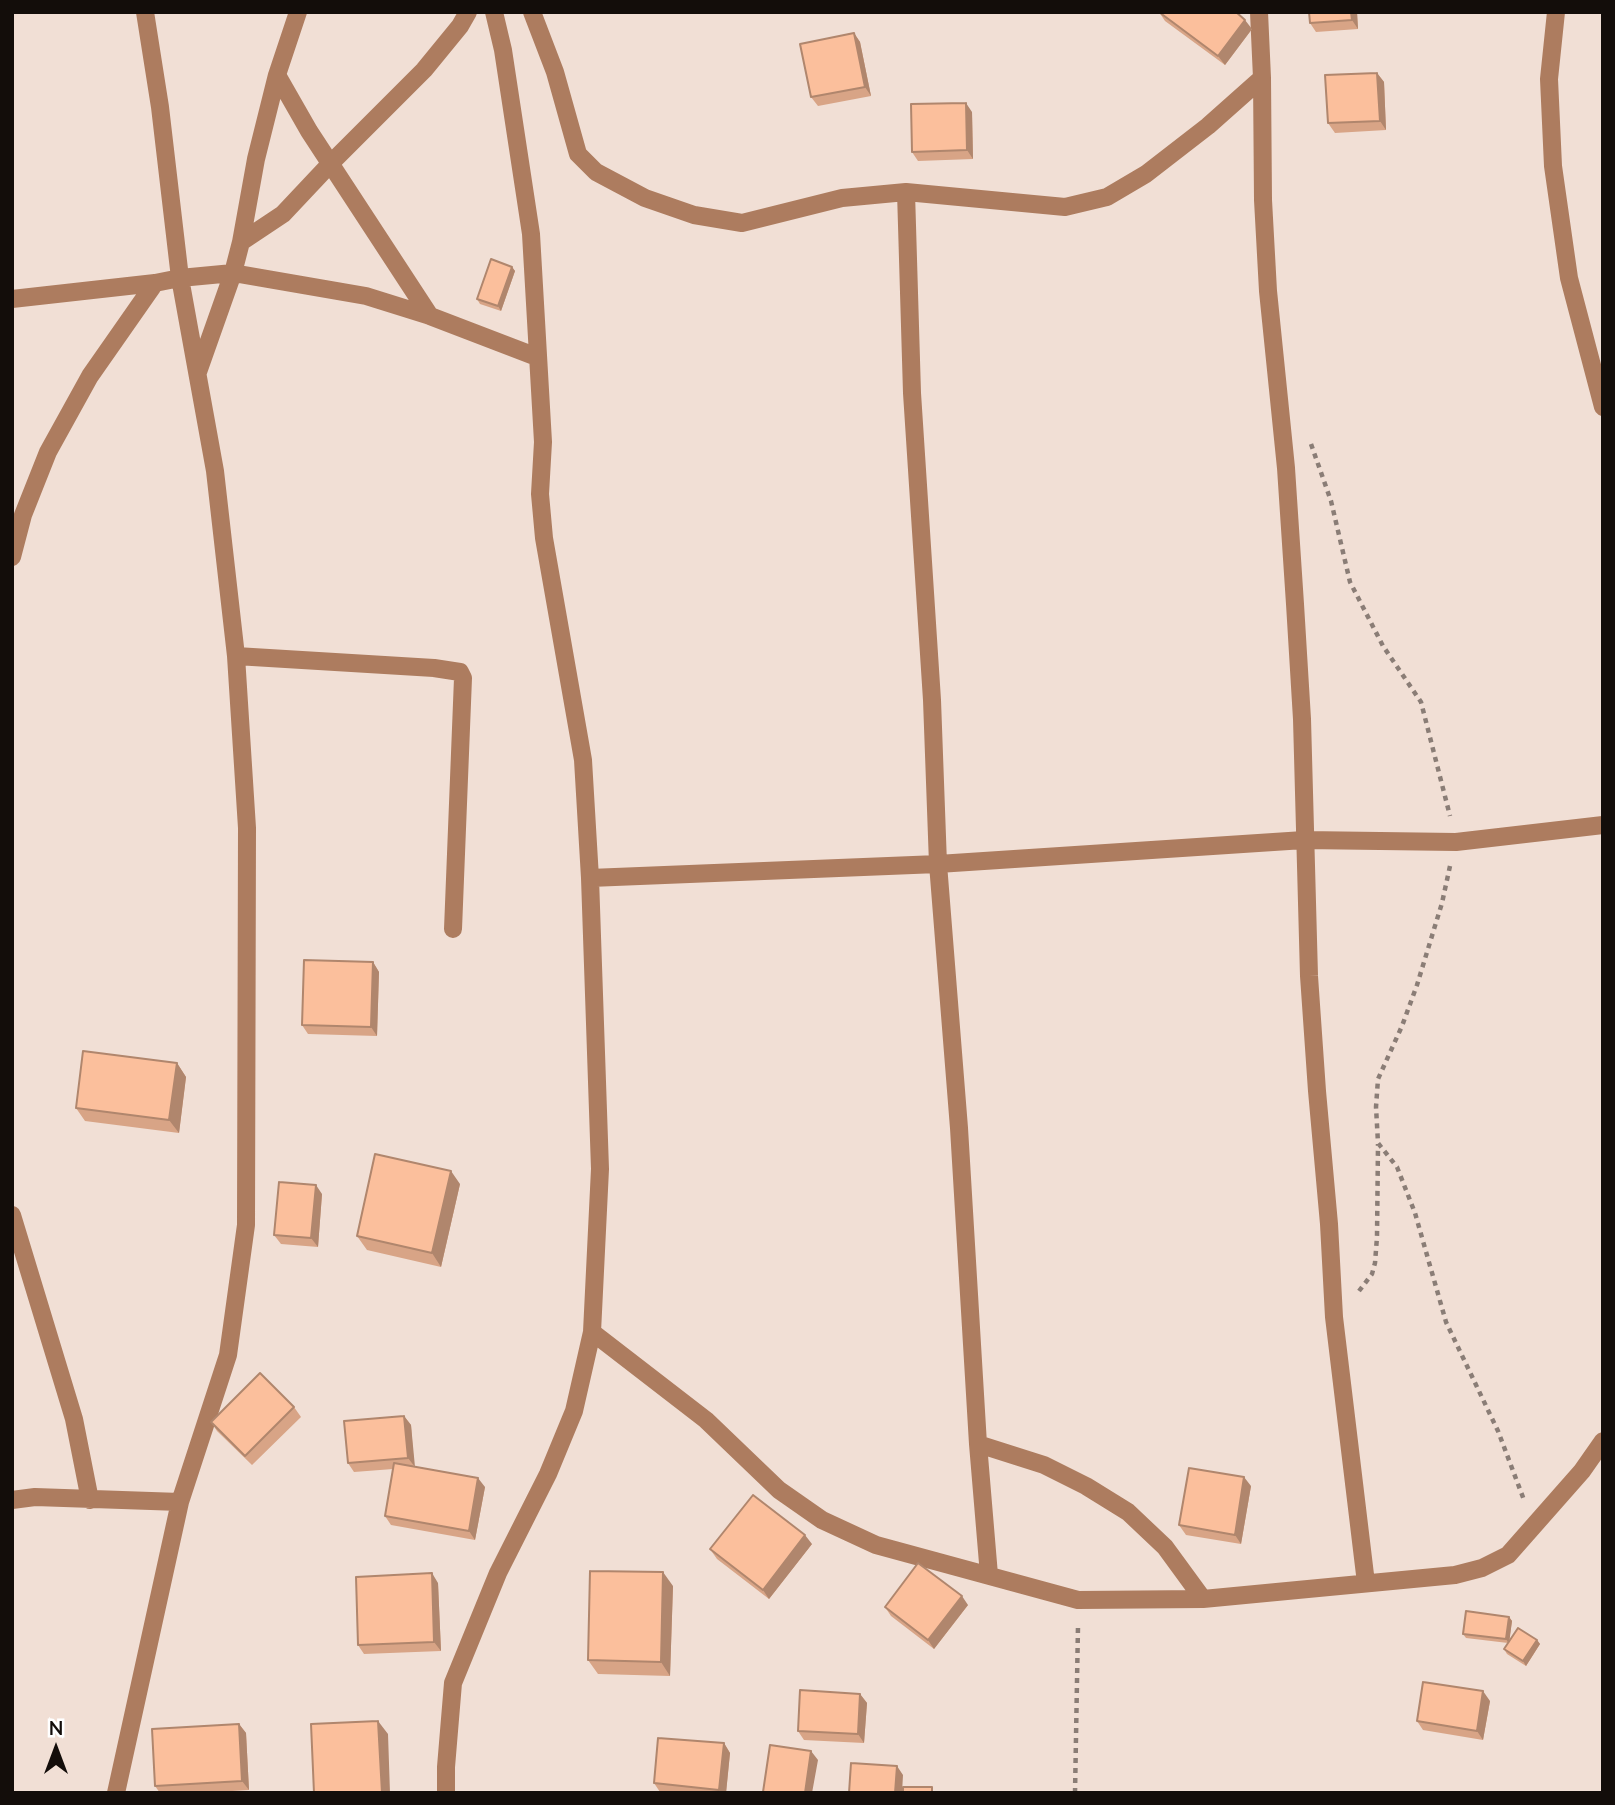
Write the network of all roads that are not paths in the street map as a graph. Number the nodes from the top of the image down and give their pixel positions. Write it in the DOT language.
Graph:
graph roads {
  1 [pos="145,12"];
  2 [pos="298,12"];
  3 [pos="468,12"];
  4 [pos="494,12"];
  5 [pos="532,12"];
  6 [pos="1259,12"];
  7 [pos="1556,12"];
  8 [pos="277,75"];
  9 [pos="1262,78"];
  10 [pos="331,163"];
  11 [pos="906,192"];
  12 [pos="241,242"];
  13 [pos="233,273"];
  14 [pos="180,278"];
  15 [pos="155,283"];
  16 [pos="12,299"];
  17 [pos="430,316"];
  18 [pos="537,357"];
  19 [pos="197,375"];
  20 [pos="1603,407"];
  21 [pos="12,557"];
  22 [pos="236,656"];
  23 [pos="1603,825"];
  24 [pos="1304,840"];
  25 [pos="938,864"];
  26 [pos="590,878"];
  27 [pos="453,929"];
  28 [pos="12,1215"];
  29 [pos="592,1332"];
  30 [pos="1603,1441"];
  31 [pos="978,1444"];
  32 [pos="12,1500"];
  33 [pos="90,1500"];
  34 [pos="180,1502"];
  35 [pos="989,1574"];
  36 [pos="1366,1583"];
  37 [pos="1203,1599"];
  38 [pos="116,1793"];
  39 [pos="446,1793"];
  1 -- 14 [label="street"];
  2 -- 8 [label="street"];
  3 -- 10 [label="street"];
  4 -- 18 [label="street"];
  5 -- 11 [label="street"];
  6 -- 9 [label="street"];
  7 -- 20 [label="street"];
  8 -- 10 [label="street"];
  8 -- 12 [label="street"];
  9 -- 11 [label="street"];
  9 -- 24 [label="street"];
  10 -- 12 [label="street"];
  10 -- 17 [label="street"];
  11 -- 25 [label="street"];
  12 -- 13 [label="street"];
  13 -- 14 [label="street"];
  13 -- 17 [label="street"];
  13 -- 19 [label="street"];
  14 -- 15 [label="street"];
  14 -- 19 [label="street"];
  15 -- 16 [label="street"];
  15 -- 21 [label="street"];
  17 -- 18 [label="street"];
  18 -- 26 [label="street"];
  19 -- 22 [label="street"];
  22 -- 27 [label="street"];
  22 -- 34 [label="street"];
  23 -- 24 [label="street"];
  24 -- 25 [label="street"];
  24 -- 36 [label="street"];
  25 -- 26 [label="street"];
  25 -- 31 [label="street"];
  26 -- 29 [label="street"];
  28 -- 33 [label="street"];
  29 -- 35 [label="street"];
  29 -- 39 [label="street"];
  30 -- 36 [label="street"];
  31 -- 35 [label="street"];
  31 -- 37 [label="street"];
  32 -- 33 [label="street"];
  33 -- 34 [label="street"];
  34 -- 38 [label="street"];
  35 -- 37 [label="street"];
  36 -- 37 [label="street"];
}
